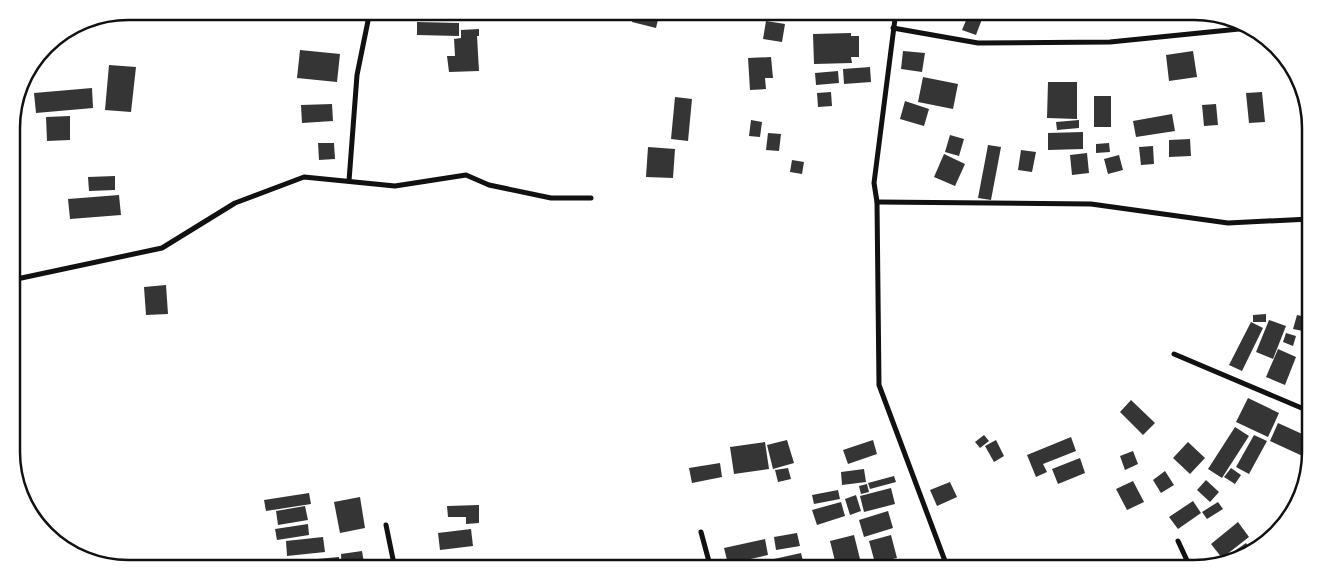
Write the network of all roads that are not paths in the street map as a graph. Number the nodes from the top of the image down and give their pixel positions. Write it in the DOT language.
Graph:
graph roads {
  1 [pos="368,20"];
  2 [pos="894,20"];
  3 [pos="893,28"];
  4 [pos="1238,29"];
  5 [pos="349,181"];
  6 [pos="592,198"];
  7 [pos="877,202"];
  8 [pos="1302,219"];
  9 [pos="20,278"];
  10 [pos="1174,354"];
  11 [pos="1302,408"];
  12 [pos="386,525"];
  13 [pos="701,532"];
  14 [pos="1178,541"];
  15 [pos="393,560"];
  16 [pos="709,560"];
  17 [pos="945,560"];
  18 [pos="1187,560"];
  1 -- 5 [label="street"];
  2 -- 3 [label="street"];
  3 -- 4 [label="street"];
  3 -- 7 [label="street"];
  5 -- 6 [label="street"];
  5 -- 9 [label="street"];
  7 -- 8 [label="street"];
  7 -- 17 [label="street"];
  10 -- 11 [label="street"];
  12 -- 15 [label="street"];
  13 -- 16 [label="street"];
  14 -- 18 [label="street"];
}
